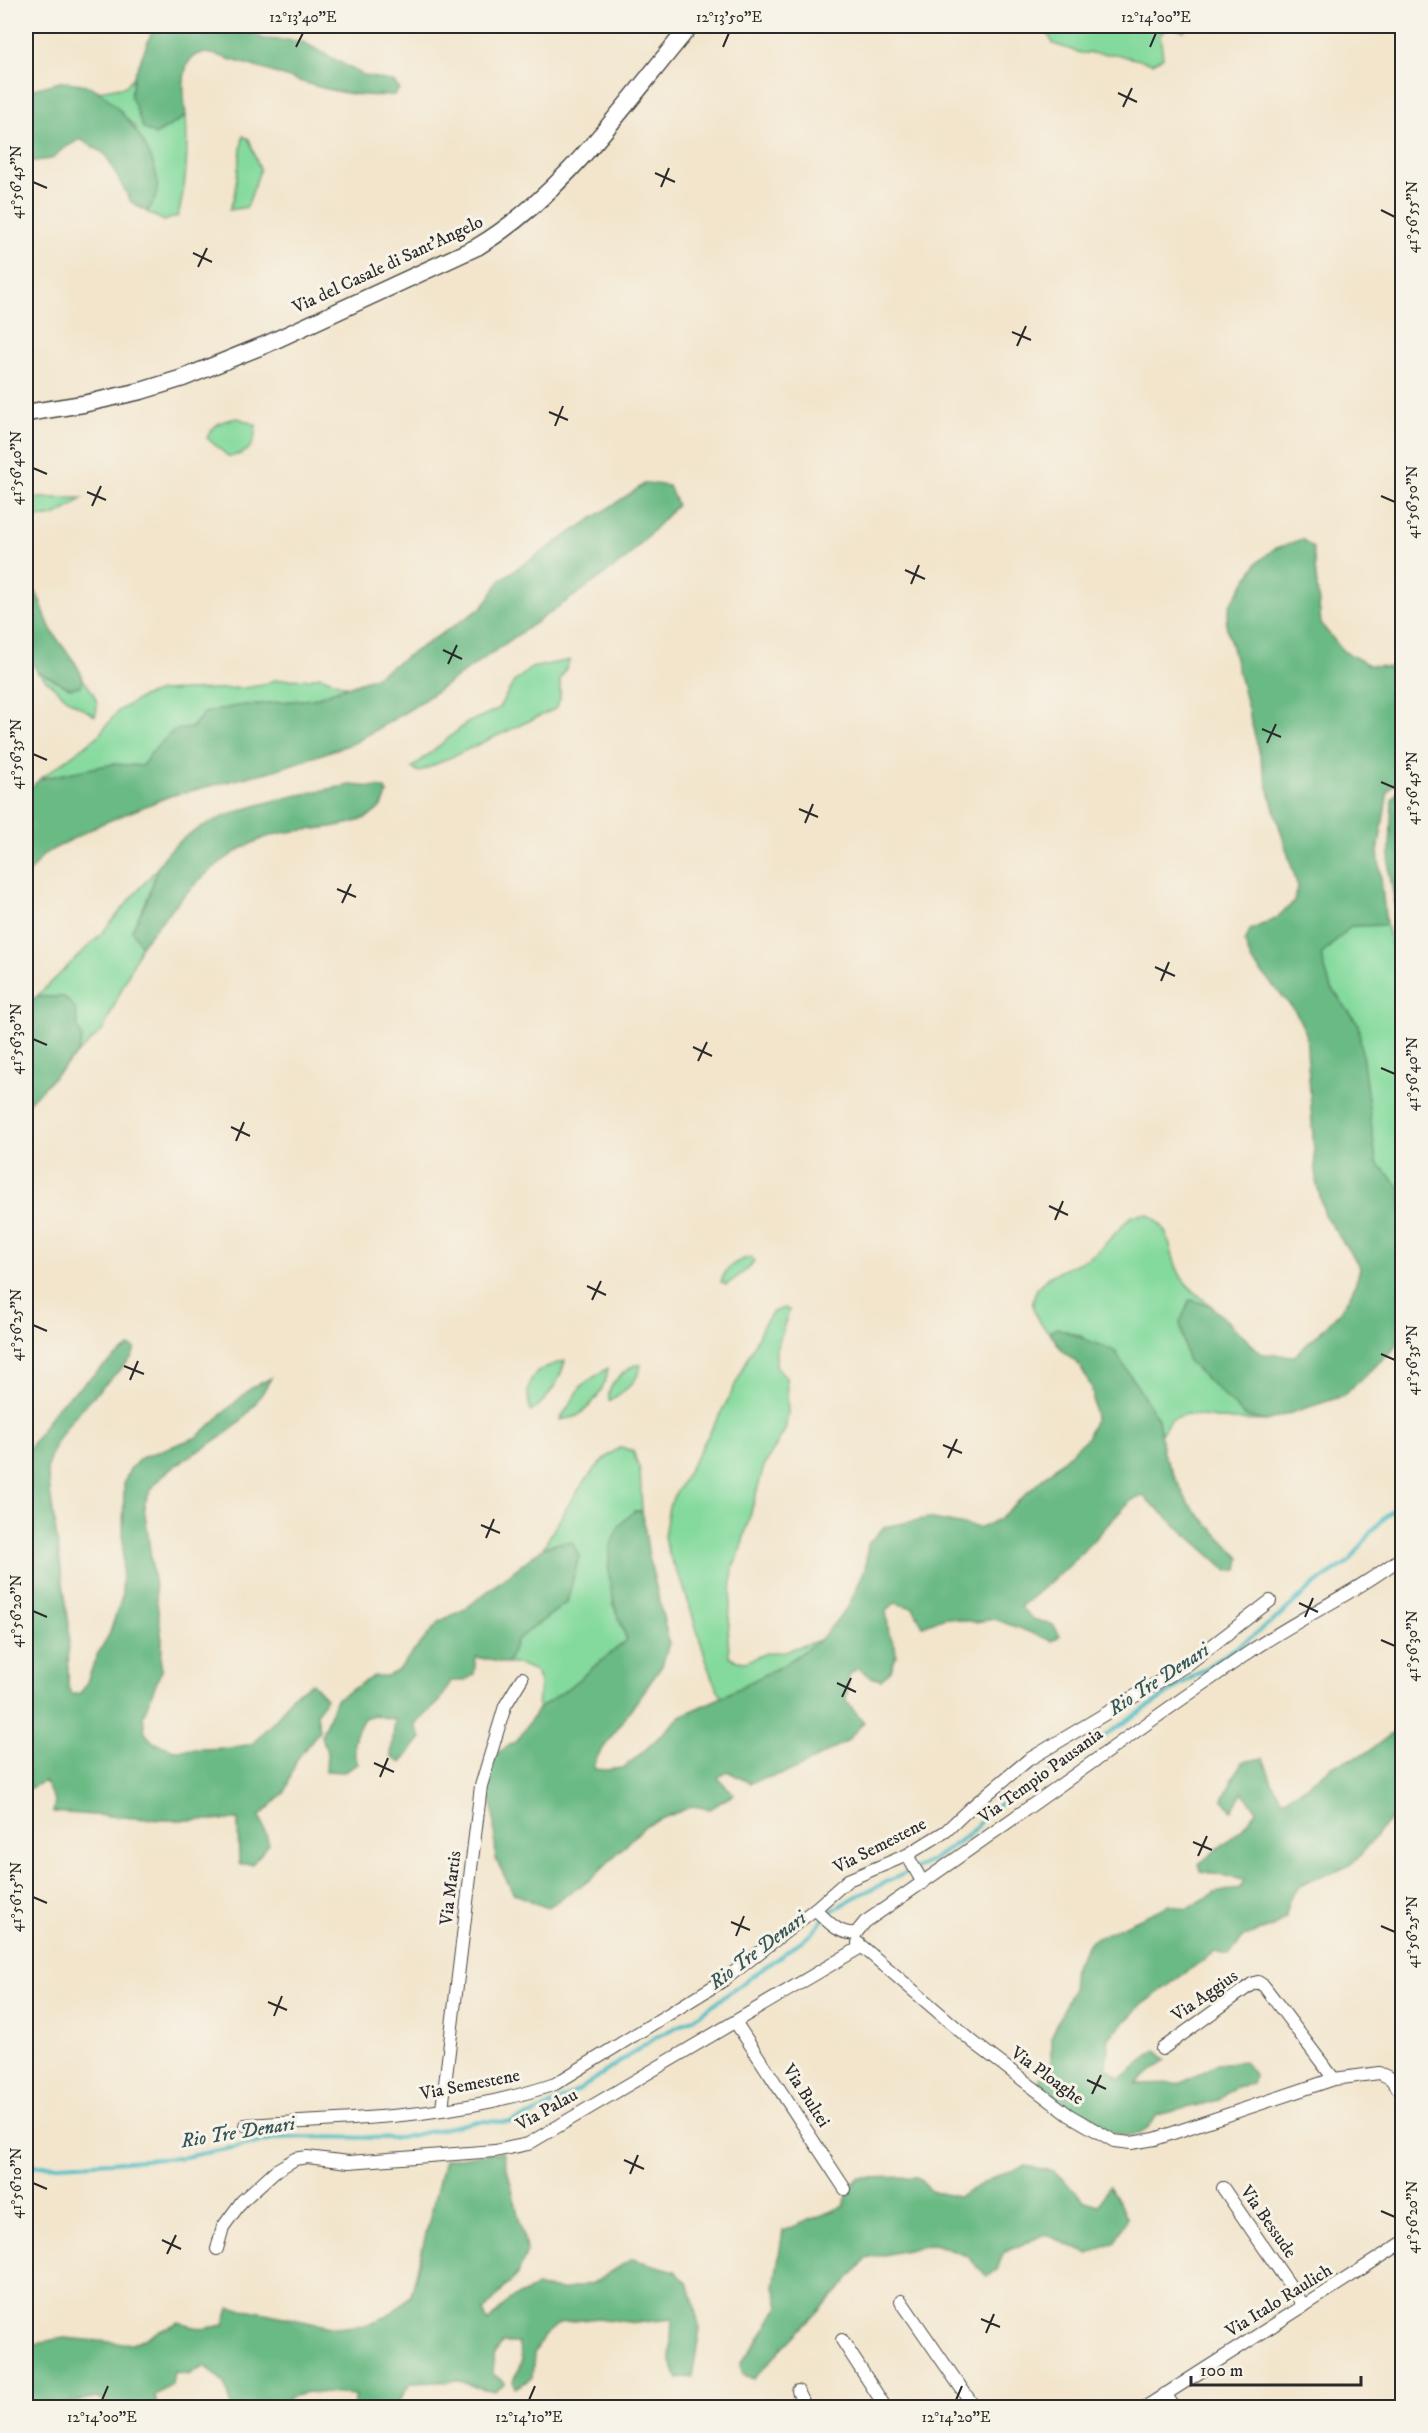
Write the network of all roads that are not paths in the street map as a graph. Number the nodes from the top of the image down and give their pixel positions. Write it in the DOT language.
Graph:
graph roads {
  1 [pos="690,26"];
  2 [pos="26,413"];
  3 [pos="1402,1557"];
  4 [pos="1270,1601"];
  5 [pos="522,1678"];
  6 [pos="907,1855"];
  7 [pos="922,1883"];
  8 [pos="815,1910"];
  9 [pos="856,1933"];
  10 [pos="861,1947"];
  11 [pos="736,2023"];
  12 [pos="1162,2049"];
  13 [pos="1334,2079"];
  14 [pos="1402,2093"];
  15 [pos="442,2109"];
  16 [pos="245,2125"];
  17 [pos="1222,2188"];
  18 [pos="845,2189"];
  19 [pos="1402,2243"];
  20 [pos="217,2249"];
  21 [pos="901,2301"];
  22 [pos="1304,2306"];
  23 [pos="843,2340"];
  24 [pos="798,2391"];
  25 [pos="1165,2394"];
  26 [pos="806,2408"];
  27 [pos="886,2408"];
  28 [pos="975,2408"];
  29 [pos="1144,2408"];
  30 [pos="1175,2408"];
  1 -- 2 [label="main road, Via del Casale di Sant'Angelo"];
  3 -- 7 [label="street, Via Tempio Pausania"];
  4 -- 6 [label="street, Via Semestene"];
  5 -- 15 [label="street, Via Martis"];
  6 -- 7 [label="street"];
  6 -- 8 [label="street, Via Semestene"];
  7 -- 9 [label="street, Via Tempio Pausania"];
  8 -- 9 [label="street"];
  8 -- 15 [label="street, Via Semestene"];
  9 -- 10 [label="street"];
  10 -- 11 [label="street, Via Palau"];
  10 -- 13 [label="street, Via Ploaghe"];
  11 -- 18 [label="street, Via Bultei"];
  11 -- 20 [label="street, Via Palau"];
  12 -- 13 [label="street, Via Aggius"];
  13 -- 14 [label="street, Via Ploaghe"];
  15 -- 16 [label="street, Via Semestene"];
  17 -- 22 [label="street, Via Bessude"];
  19 -- 22 [label="street, Via Italo Raulich"];
  21 -- 28 [label="street"];
  22 -- 25 [label="street, Via Italo Raulich"];
  23 -- 27 [label="street"];
  24 -- 26 [label="street"];
  25 -- 29 [label="street, Via Italo Raulich"];
  25 -- 30 [label="street"];
}
